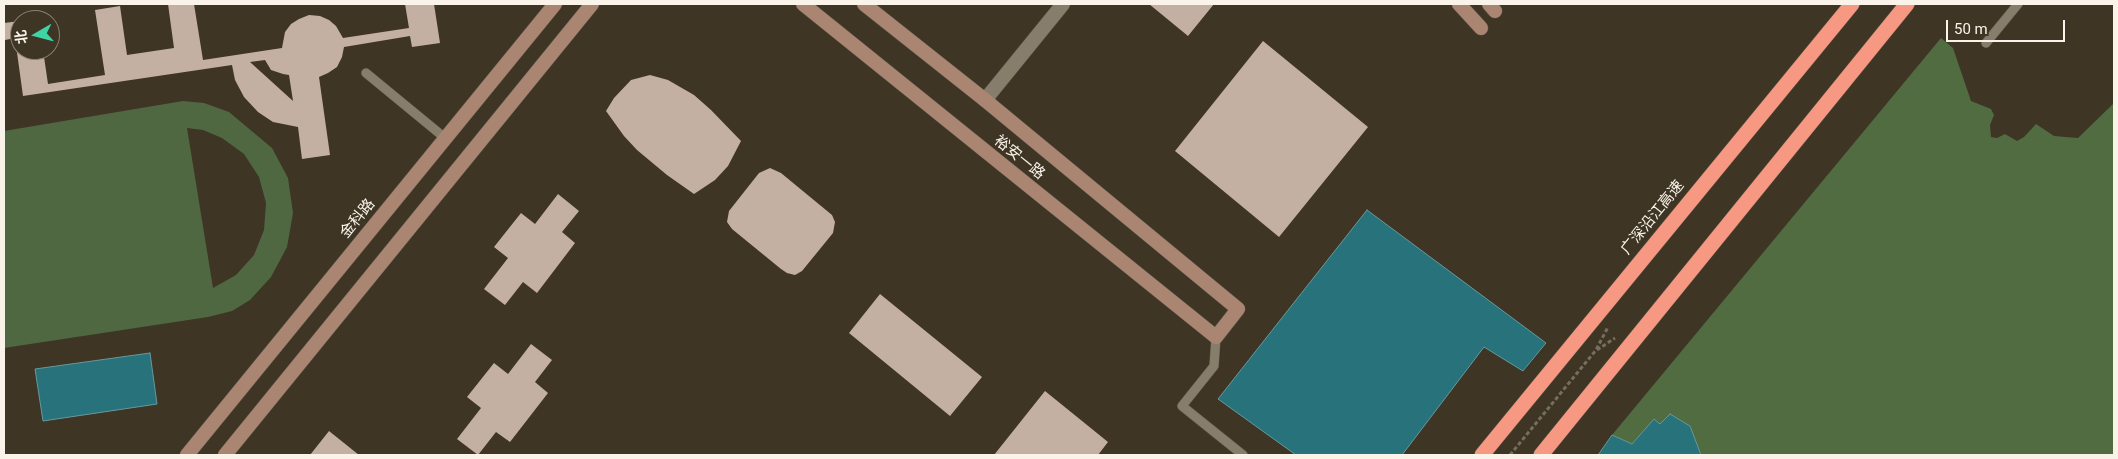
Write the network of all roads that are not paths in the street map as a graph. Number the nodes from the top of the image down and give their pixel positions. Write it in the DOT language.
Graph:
graph roads {
  1 [pos="555,4"];
  2 [pos="592,4"];
  3 [pos="803,4"];
  4 [pos="864,4"];
  5 [pos="1063,4"];
  6 [pos="1459,4"];
  7 [pos="1852,4"];
  8 [pos="1907,4"];
  9 [pos="2018,4"];
  10 [pos="1481,28"];
  11 [pos="1986,43"];
  12 [pos="366,74"];
  13 [pos="985,100"];
  14 [pos="445,138"];
  15 [pos="1216,337"];
  16 [pos="187,455"];
  17 [pos="225,455"];
  18 [pos="1243,455"];
  19 [pos="1482,455"];
  20 [pos="1541,455"];
  1 -- 14 [label="main road, 金科路"];
  2 -- 17 [label="main road"];
  3 -- 15 [label="main road, 裕安一路"];
  4 -- 13 [label="main road, 裕安一路"];
  5 -- 13 [label="street"];
  6 -- 10 [label="main road"];
  7 -- 19 [label="highway, 广深沿江高速"];
  8 -- 20 [label="highway"];
  9 -- 11 [label="lane"];
  12 -- 14 [label="lane"];
  13 -- 15 [label="main road, 裕安一路"];
  14 -- 16 [label="main road, 金科路"];
  15 -- 18 [label="lane"];
}
